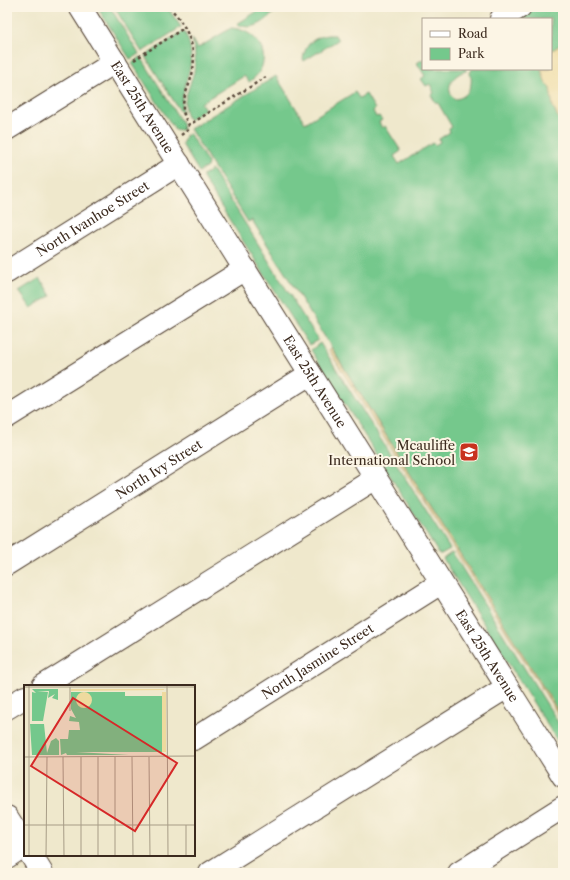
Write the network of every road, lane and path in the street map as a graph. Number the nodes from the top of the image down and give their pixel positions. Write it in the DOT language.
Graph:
graph roads {
  1 [pos="80,7"];
  2 [pos="169,7"];
  3 [pos="520,7"];
  4 [pos="503,18"];
  5 [pos="184,28"];
  6 [pos="122,62"];
  7 [pos="266,77"];
  8 [pos="189,126"];
  9 [pos="7,129"];
  10 [pos="177,137"];
  11 [pos="179,164"];
  12 [pos="245,269"];
  13 [pos="7,272"];
  14 [pos="310,374"];
  15 [pos="7,417"];
  16 [pos="376,478"];
  17 [pos="7,564"];
  18 [pos="441,583"];
  19 [pos="45,685"];
  20 [pos="507,687"];
  21 [pos="24,698"];
  22 [pos="7,708"];
  23 [pos="195,737"];
  24 [pos="563,776"];
  25 [pos="563,807"];
  26 [pos="7,817"];
  27 [pos="24,843"];
  28 [pos="24,846"];
  29 [pos="32,856"];
  30 [pos="7,857"];
  31 [pos="42,873"];
  32 [pos="210,873"];
  33 [pos="459,873"];
  1 -- 6 [label="street, East 25th Avenue"];
  2 -- 5 [label="path"];
  3 -- 4 [label="street"];
  5 -- 6 [label="path"];
  5 -- 8 [label="path"];
  6 -- 9 [label="street"];
  6 -- 11 [label="street, East 25th Avenue"];
  7 -- 8 [label="path"];
  8 -- 10 [label="path"];
  11 -- 12 [label="street, East 25th Avenue"];
  11 -- 13 [label="street, North Ivanhoe Street"];
  12 -- 14 [label="street, East 25th Avenue"];
  12 -- 15 [label="street"];
  14 -- 16 [label="street, East 25th Avenue"];
  14 -- 17 [label="street, North Ivy Street"];
  16 -- 18 [label="street, East 25th Avenue"];
  16 -- 19 [label="street"];
  18 -- 20 [label="street, East 25th Avenue"];
  18 -- 23 [label="street, North Jasmine Street"];
  20 -- 24 [label="street, East 25th Avenue"];
  20 -- 32 [label="street"];
  21 -- 22 [label="street"];
  25 -- 33 [label="street"];
  26 -- 27 [label="street"];
  28 -- 30 [label="street"];
  29 -- 31 [label="street"];
}
